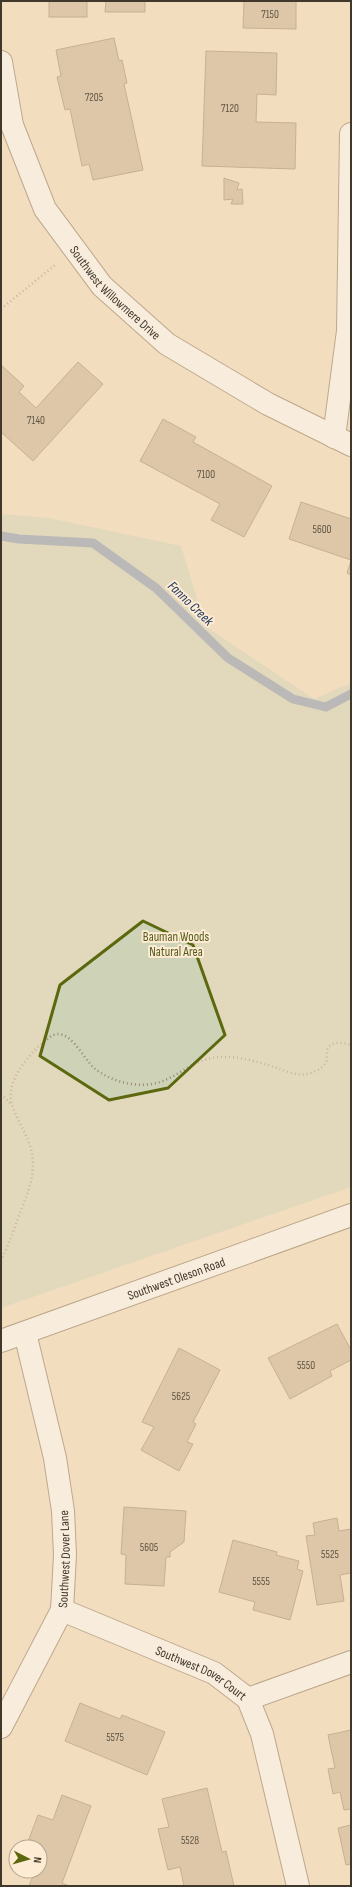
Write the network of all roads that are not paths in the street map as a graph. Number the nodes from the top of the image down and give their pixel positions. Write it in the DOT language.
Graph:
graph roads {
  1 [pos="1,62"];
  2 [pos="351,134"];
  3 [pos="343,441"];
  4 [pos="351,1215"];
  5 [pos="25,1333"];
  6 [pos="1,1340"];
  7 [pos="62,1610"];
  8 [pos="351,1662"];
  9 [pos="248,1699"];
  10 [pos="1,1728"];
  11 [pos="298,1886"];
  1 -- 3 [label="street, Southwest Willowmere Drive"];
  2 -- 3 [label="street"];
  4 -- 5 [label="street, Southwest Oleson Road"];
  5 -- 6 [label="street, Southwest Oleson Road"];
  5 -- 7 [label="street, Southwest Dover Lane"];
  7 -- 9 [label="street, Southwest Dover Court"];
  7 -- 10 [label="street, Southwest Dover Lane"];
  8 -- 9 [label="street"];
  9 -- 11 [label="street, Southwest Dover Court"];
}
